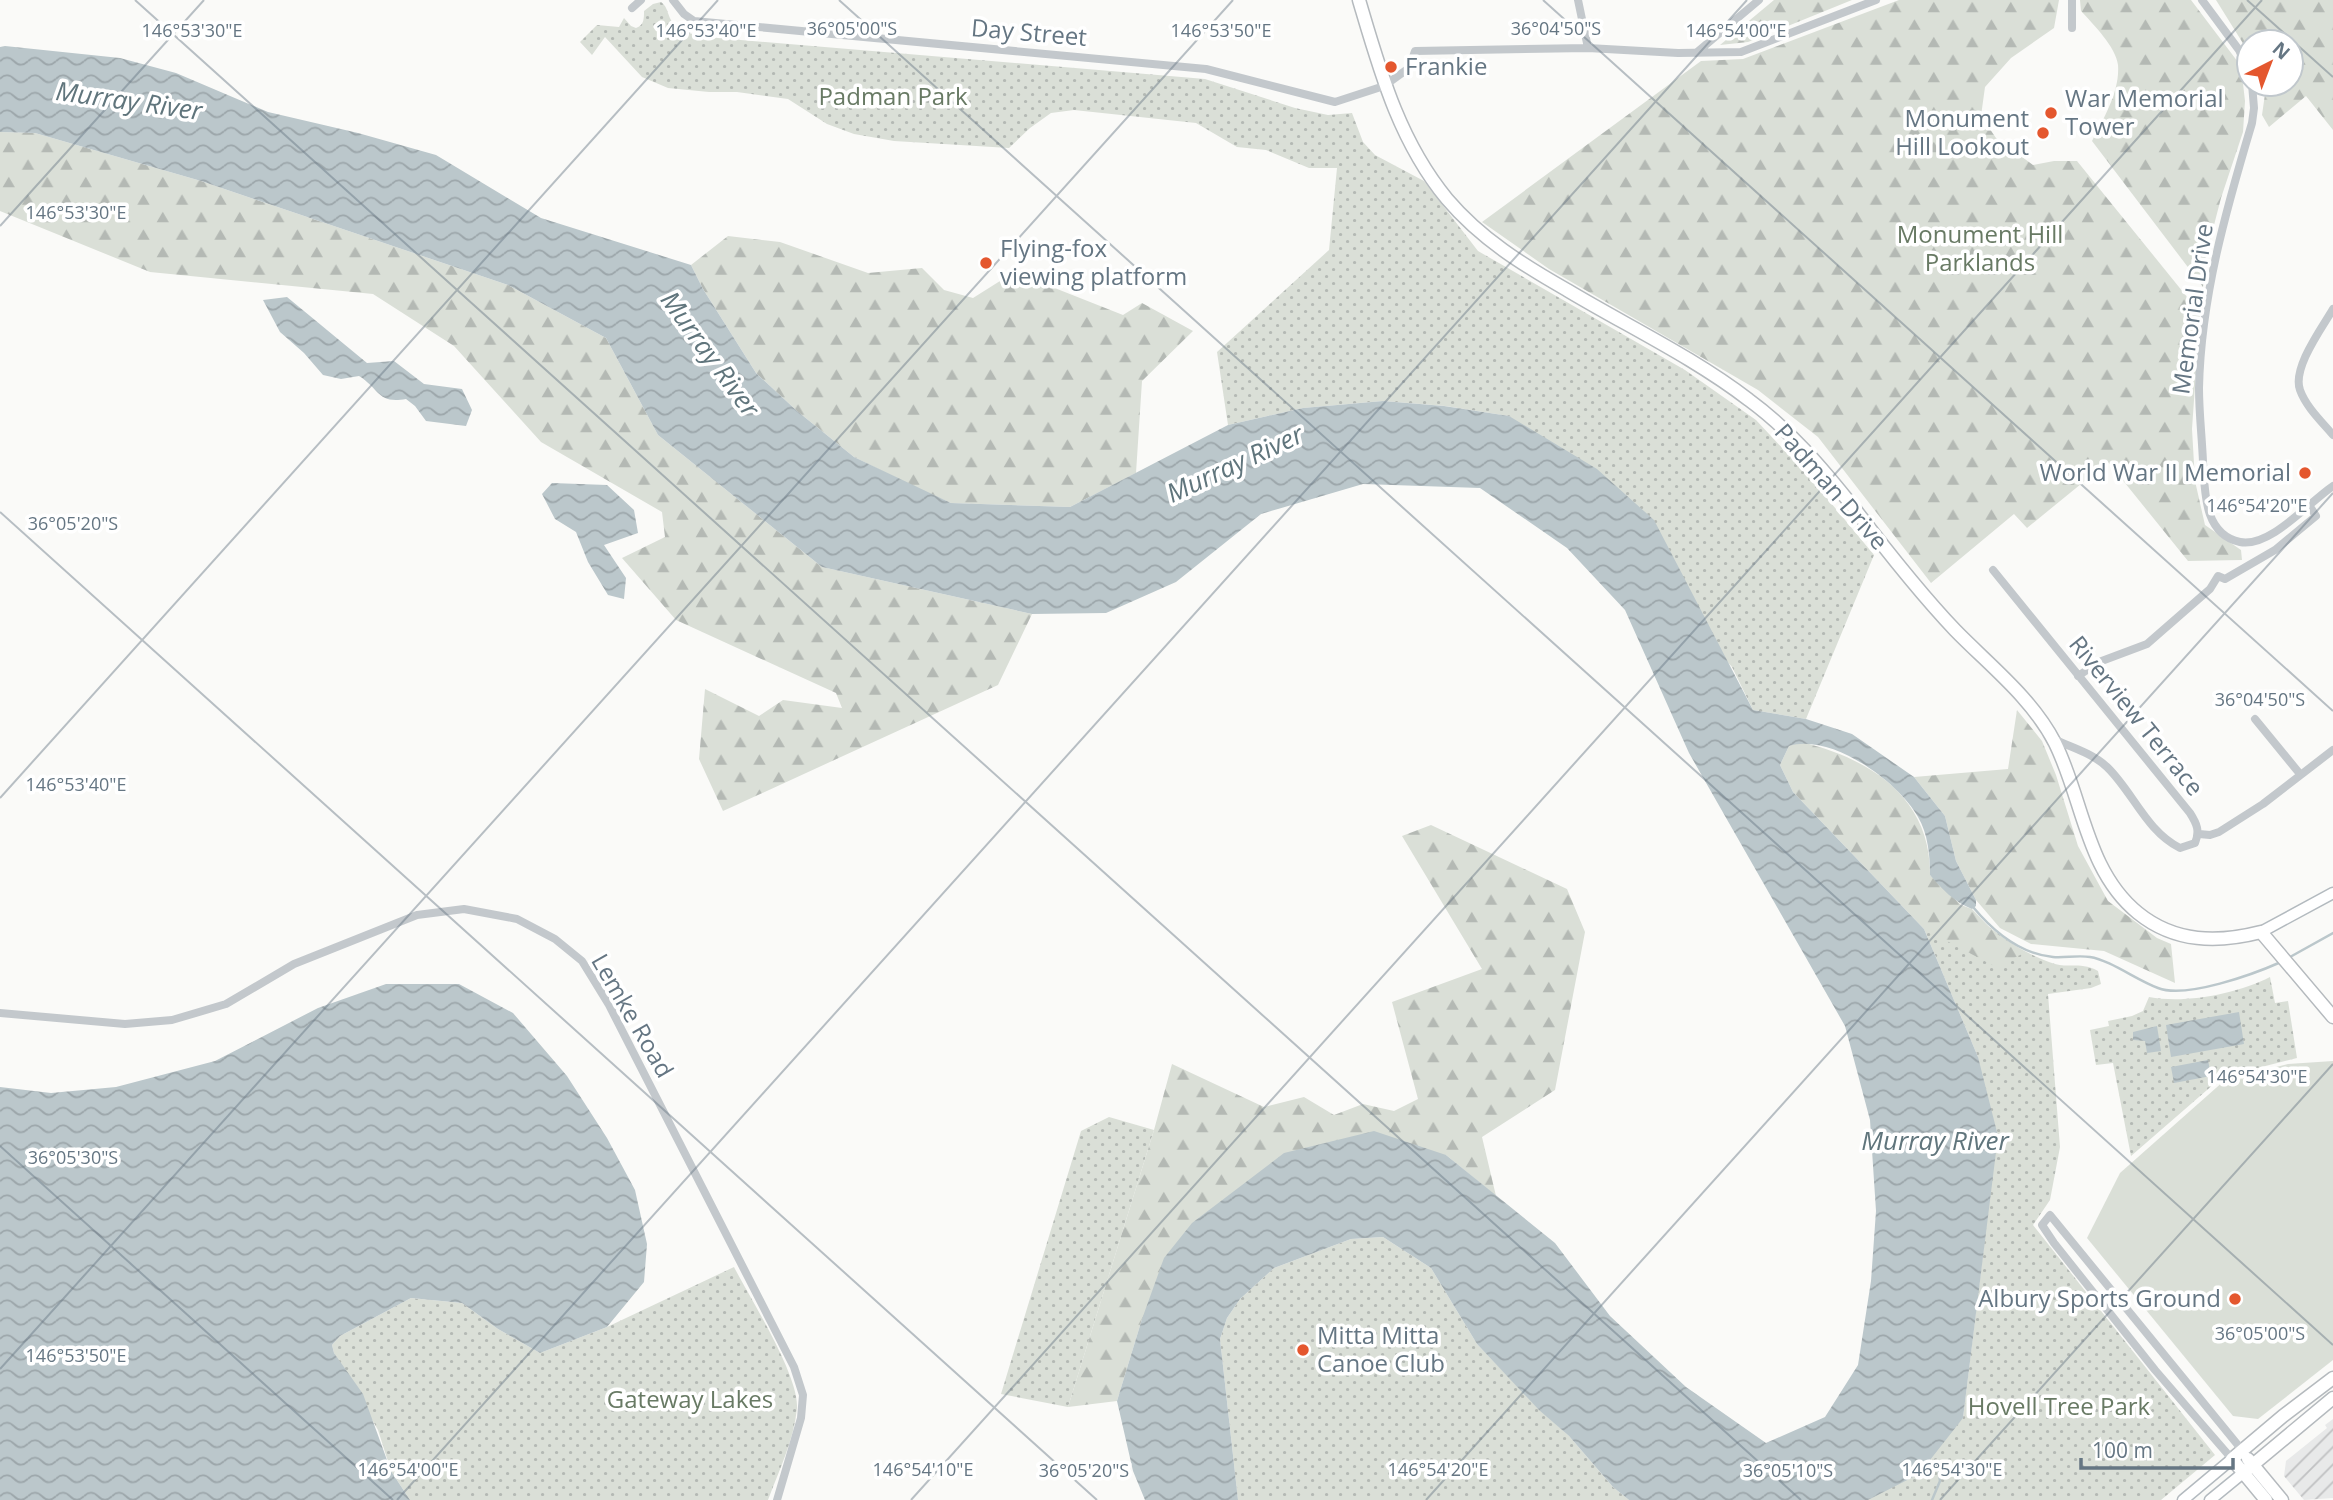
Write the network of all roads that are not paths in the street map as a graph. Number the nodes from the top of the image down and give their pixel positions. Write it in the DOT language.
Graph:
graph roads {
  1 [pos="641,0"];
  2 [pos="673,0"];
  3 [pos="1359,0"];
  4 [pos="1578,0"];
  5 [pos="1759,0"];
  6 [pos="1876,0"];
  7 [pos="2073,0"];
  8 [pos="2202,0"];
  9 [pos="632,8"];
  10 [pos="2072,28"];
  11 [pos="2235,45"];
  12 [pos="1588,48"];
  13 [pos="1696,53"];
  14 [pos="1384,86"];
  15 [pos="2253,98"];
  16 [pos="2333,309"];
  17 [pos="2333,435"];
  18 [pos="2333,486"];
  19 [pos="2308,505"];
  20 [pos="1993,570"];
  21 [pos="2078,676"];
  22 [pos="2255,719"];
  23 [pos="2053,740"];
  24 [pos="2333,750"];
  25 [pos="2301,774"];
  26 [pos="2199,834"];
  27 [pos="2333,893"];
  28 [pos="2261,932"];
  29 [pos="0,1013"];
  30 [pos="2333,1017"];
  31 [pos="2333,1378"];
  32 [pos="2197,1397"];
  33 [pos="2333,1398"];
  34 [pos="2186,1406"];
  35 [pos="2212,1415"];
  36 [pos="2202,1423"];
  37 [pos="2237,1455"];
  38 [pos="2248,1469"];
  39 [pos="777,1500"];
  40 [pos="2183,1500"];
  41 [pos="2210,1500"];
  42 [pos="2266,1500"];
  43 [pos="2283,1500"];
  1 -- 9 [label="street"];
  2 -- 14 [label="street, Day Street"];
  3 -- 14 [label="main road, Padman Drive"];
  4 -- 12 [label="street"];
  5 -- 13 [label="street"];
  6 -- 13 [label="street"];
  7 -- 10 [label="street"];
  8 -- 11 [label="street"];
  12 -- 13 [label="street"];
  12 -- 14 [label="street"];
  14 -- 23 [label="main road, Padman Drive"];
  15 -- 19 [label="street, Memorial Drive"];
  16 -- 17 [label="street"];
  18 -- 19 [label="street, Memorial Drive"];
  19 -- 21 [label="street"];
  20 -- 21 [label="street, Riverview Terrace"];
  21 -- 26 [label="street, Riverview Terrace"];
  22 -- 25 [label="street"];
  23 -- 26 [label="street, Riverview Terrace"];
  23 -- 28 [label="main road, Padman Drive"];
  24 -- 25 [label="street"];
  25 -- 26 [label="street"];
  27 -- 28 [label="main road"];
  28 -- 30 [label="main road"];
  29 -- 39 [label="street, Lemke Road"];
  31 -- 37 [label="main road"];
  32 -- 34 [label="street"];
  32 -- 34 [label="street"];
  32 -- 35 [label="street"];
  33 -- 38 [label="main road"];
  34 -- 36 [label="street"];
  35 -- 36 [label="street"];
  35 -- 37 [label="street"];
  36 -- 37 [label="street"];
  37 -- 38 [label="main road"];
  37 -- 40 [label="main road"];
  38 -- 41 [label="main road"];
  38 -- 42 [label="main road"];
  38 -- 43 [label="main road"];
}
